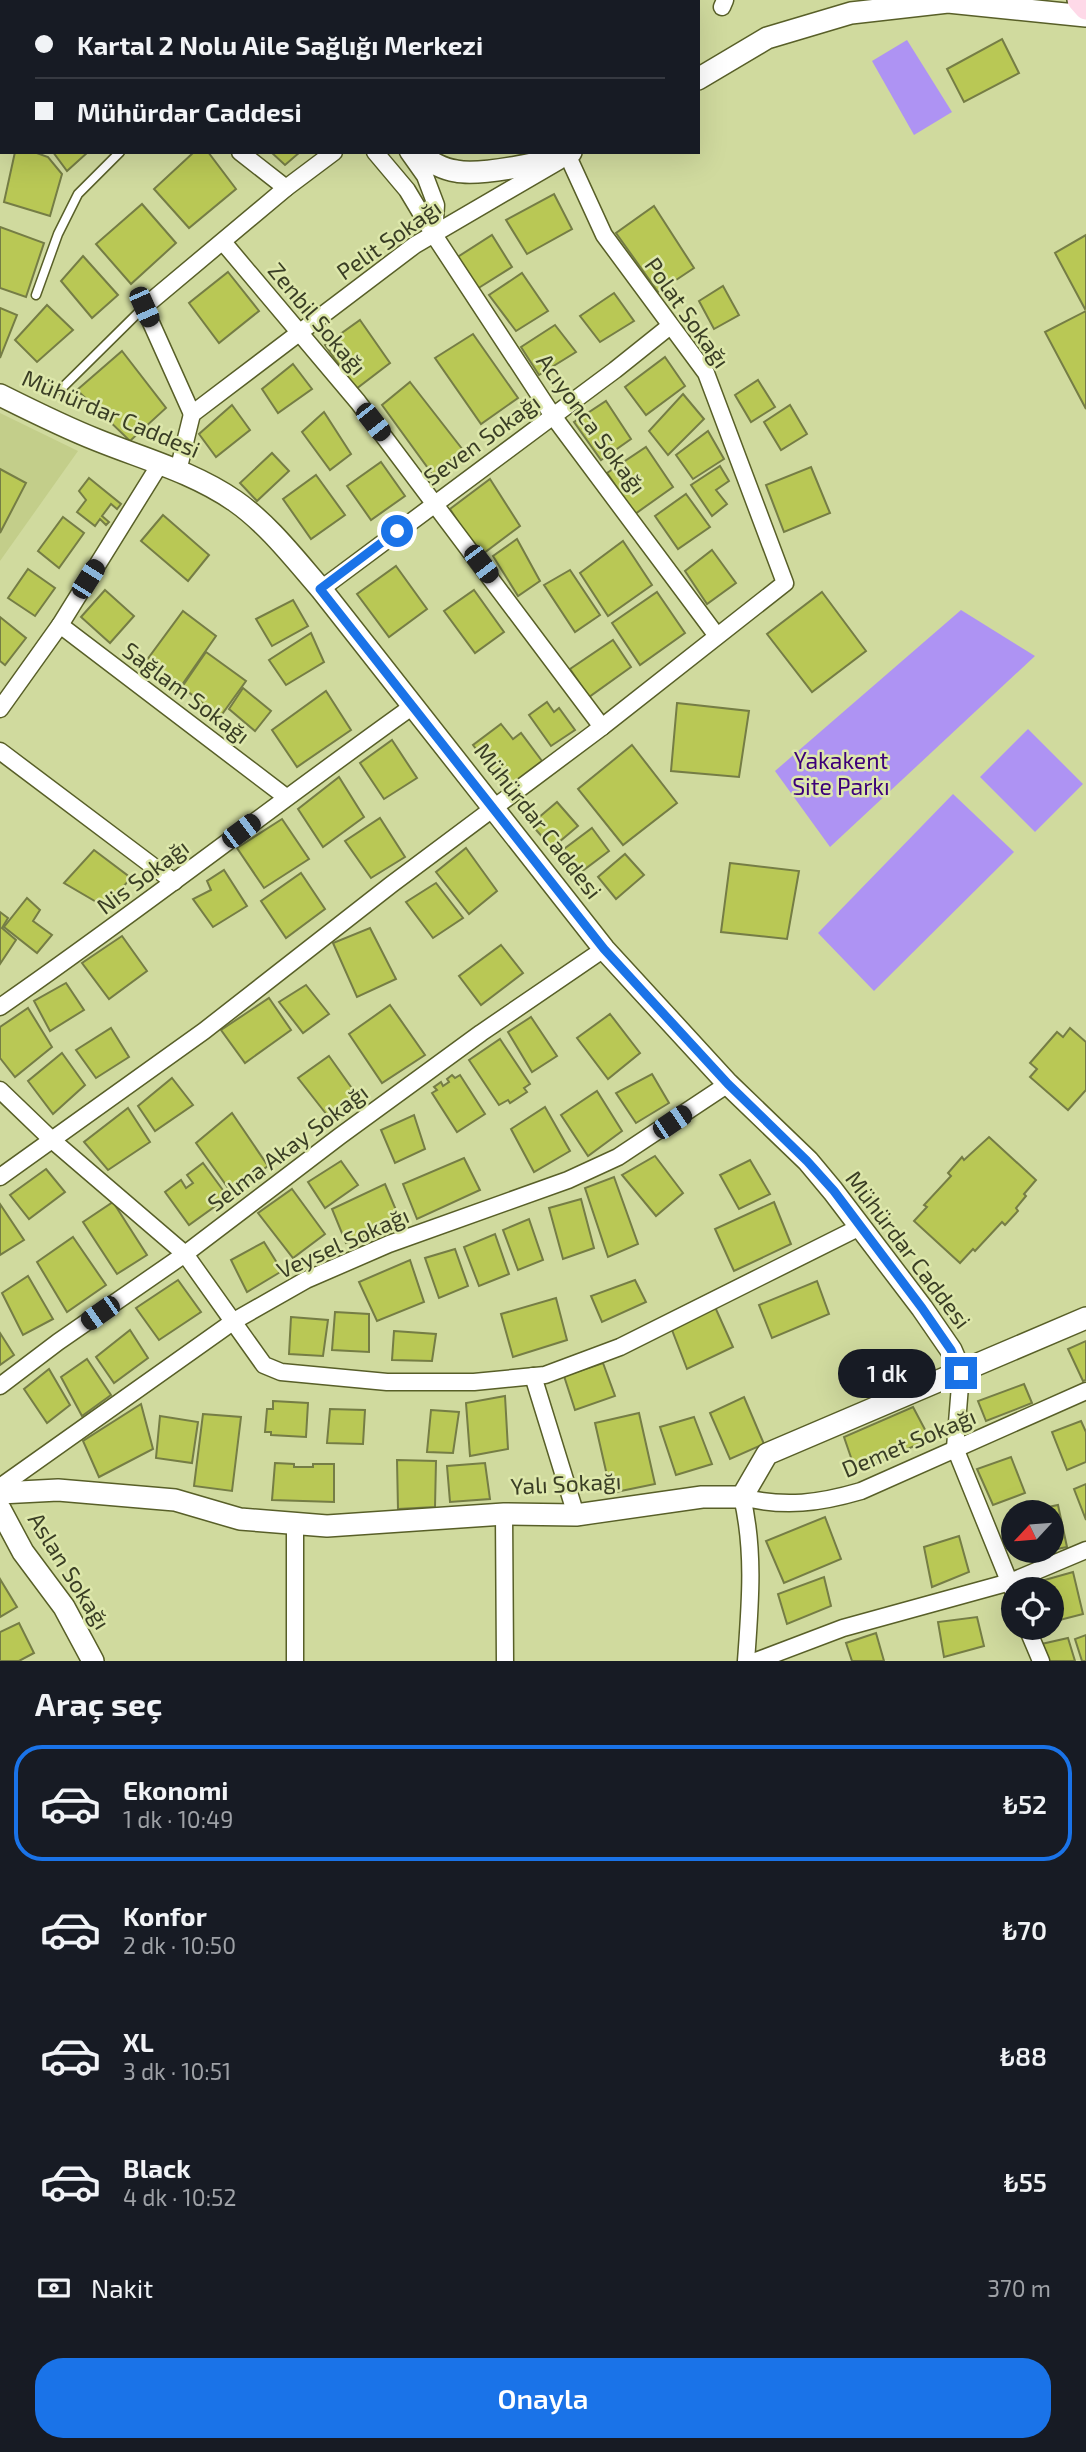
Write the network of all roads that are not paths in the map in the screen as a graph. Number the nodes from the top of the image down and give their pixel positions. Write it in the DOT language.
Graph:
graph roads {
  1 [pos="1079,0"];
  2 [pos="971,2"];
  3 [pos="1086,8"];
  4 [pos="1086,16"];
  5 [pos="700,78"];
  6 [pos="118,154"];
  7 [pos="243,154"];
  8 [pos="331,154"];
  9 [pos="377,154"];
  10 [pos="409,154"];
  11 [pos="418,154"];
  12 [pos="563,154"];
  13 [pos="566,154"];
  14 [pos="567,154"];
  15 [pos="286,188"];
  16 [pos="433,235"];
  17 [pos="223,242"];
  18 [pos="36,295"];
  19 [pos="144,307"];
  20 [pos="670,326"];
  21 [pos="298,332"];
  22 [pos="60,390"];
  23 [pos="0,395"];
  24 [pos="192,414"];
  25 [pos="553,415"];
  26 [pos="169,467"];
  27 [pos="435,502"];
  28 [pos="320,589"];
  29 [pos="60,625"];
  30 [pos="717,636"];
  31 [pos="414,706"];
  32 [pos="0,709"];
  33 [pos="602,727"];
  34 [pos="0,751"];
  35 [pos="286,797"];
  36 [pos="496,809"];
  37 [pos="174,882"];
  38 [pos="604,949"];
  39 [pos="0,1007"];
  40 [pos="728,1084"];
  41 [pos="0,1090"];
  42 [pos="52,1140"];
  43 [pos="0,1177"];
  44 [pos="862,1226"];
  45 [pos="185,1254"];
  46 [pos="1086,1318"];
  47 [pos="234,1321"];
  48 [pos="961,1373"];
  49 [pos="533,1376"];
  50 [pos="0,1386"];
  51 [pos="1086,1391"];
  52 [pos="955,1448"];
  53 [pos="0,1487"];
  54 [pos="0,1493"];
  55 [pos="742,1497"];
  56 [pos="0,1509"];
  57 [pos="504,1514"];
  58 [pos="576,1515"];
  59 [pos="295,1523"];
  60 [pos="1086,1550"];
  61 [pos="1008,1577"];
  62 [pos="1032,1577"];
  63 [pos="1001,1590"];
  64 [pos="1032,1640"];
  65 [pos="93,1661"];
  66 [pos="295,1661"];
  67 [pos="505,1661"];
  68 [pos="746,1661"];
  69 [pos="756,1661"];
  70 [pos="1041,1661"];
  1 -- 3 [label="main road"];
  2 -- 4 [label="street"];
  2 -- 5 [label="street"];
  6 -- 18 [label="lane"];
  7 -- 15 [label="street"];
  8 -- 15 [label="street"];
  9 -- 16 [label="street, Acıyonca Sokağı"];
  10 -- 16 [label="street"];
  11 -- 12 [label="street"];
  13 -- 16 [label="street, Pelit Sokağı"];
  14 -- 20 [label="street, Polat Sokağı"];
  15 -- 17 [label="street"];
  16 -- 21 [label="street, Pelit Sokağı"];
  16 -- 25 [label="street, Acıyonca Sokağı"];
  17 -- 19 [label="street"];
  17 -- 21 [label="street, Zenbil Sokağı"];
  19 -- 22 [label="lane"];
  19 -- 24 [label="street"];
  20 -- 25 [label="street, Seven Sokağı"];
  20 -- 30 [label="street, Polat Sokağı"];
  21 -- 24 [label="street, Pelit Sokağı"];
  21 -- 27 [label="street, Zenbil Sokağı"];
  23 -- 26 [label="street, Mühürdar Caddesi"];
  24 -- 26 [label="street"];
  25 -- 27 [label="street, Seven Sokağı"];
  25 -- 30 [label="street, Acıyonca Sokağı"];
  26 -- 28 [label="street, Mühürdar Caddesi"];
  26 -- 29 [label="street"];
  27 -- 28 [label="street, Seven Sokağı"];
  27 -- 33 [label="street, Zenbil Sokağı"];
  28 -- 31 [label="street, Mühürdar Caddesi"];
  29 -- 32 [label="street"];
  29 -- 35 [label="street, Sağlam Sokağı"];
  30 -- 33 [label="street"];
  31 -- 35 [label="street, Nis Sokağı"];
  31 -- 36 [label="street, Mühürdar Caddesi"];
  33 -- 36 [label="street"];
  34 -- 37 [label="street"];
  35 -- 37 [label="street, Nis Sokağı"];
  36 -- 38 [label="street, Mühürdar Caddesi"];
  36 -- 42 [label="street"];
  37 -- 39 [label="street, Nis Sokağı"];
  38 -- 40 [label="street, Mühürdar Caddesi"];
  38 -- 45 [label="street, Selma Akay Sokağı"];
  40 -- 44 [label="street, Mühürdar Caddesi"];
  40 -- 47 [label="street, Veysel Sokağı"];
  41 -- 42 [label="street"];
  42 -- 43 [label="street"];
  42 -- 45 [label="street"];
  44 -- 48 [label="street, Mühürdar Caddesi"];
  44 -- 49 [label="street"];
  45 -- 47 [label="street"];
  45 -- 50 [label="street, Selma Akay Sokağı"];
  46 -- 48 [label="street"];
  47 -- 49 [label="street"];
  47 -- 53 [label="street, Veysel Sokağı"];
  48 -- 52 [label="street"];
  48 -- 55 [label="street"];
  49 -- 58 [label="street"];
  51 -- 52 [label="street, Demet Sokağı"];
  52 -- 55 [label="street, Demet Sokağı"];
  52 -- 61 [label="street"];
  54 -- 59 [label="street, Yalı Sokağı"];
  55 -- 58 [label="street, Yalı Sokağı"];
  55 -- 68 [label="street"];
  56 -- 65 [label="street, Aslan Sokağı"];
  57 -- 58 [label="street, Yalı Sokağı"];
  57 -- 59 [label="street, Yalı Sokağı"];
  57 -- 67 [label="street"];
  59 -- 66 [label="street"];
  60 -- 62 [label="street"];
  63 -- 69 [label="street"];
  64 -- 70 [label="street"];
}
